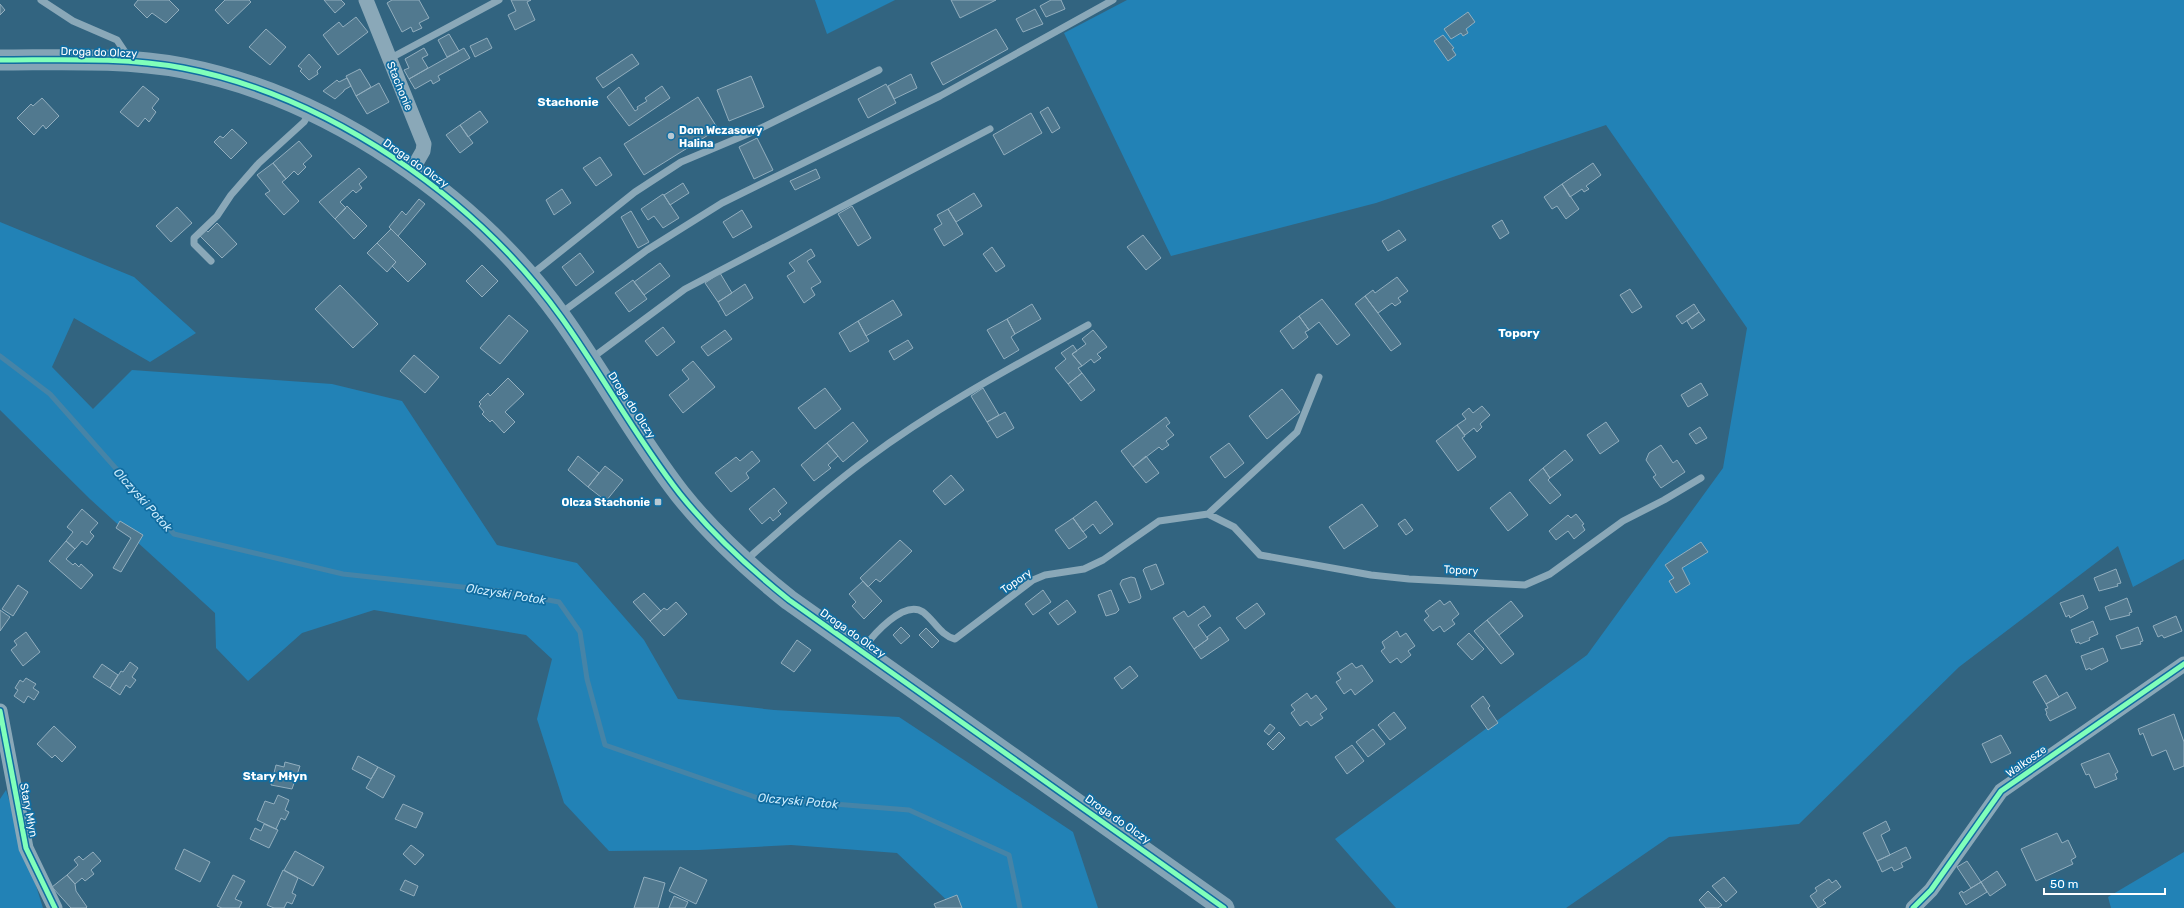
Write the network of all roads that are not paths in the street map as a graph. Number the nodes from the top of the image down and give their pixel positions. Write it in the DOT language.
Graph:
graph roads {
  1 [pos="41,0"];
  2 [pos="366,0"];
  3 [pos="499,0"];
  4 [pos="1113,0"];
  5 [pos="389,59"];
  6 [pos="0,60"];
  7 [pos="125,62"];
  8 [pos="878,70"];
  9 [pos="310,112"];
  10 [pos="990,129"];
  11 [pos="412,170"];
  12 [pos="211,261"];
  13 [pos="529,276"];
  14 [pos="560,315"];
  15 [pos="1088,325"];
  16 [pos="590,360"];
  17 [pos="1319,377"];
  18 [pos="1701,478"];
  19 [pos="1208,514"];
  20 [pos="746,564"];
  21 [pos="862,651"];
  22 [pos="2184,664"];
  23 [pos="0,711"];
  24 [pos="55,908"];
  25 [pos="1224,908"];
  26 [pos="1913,908"];
  1 -- 7 [label="lane"];
  2 -- 5 [label="street, Stachonie"];
  3 -- 5 [label="lane"];
  4 -- 14 [label="lane"];
  5 -- 11 [label="street, Stachonie"];
  6 -- 7 [label="street, Droga do Olczy"];
  7 -- 9 [label="street, Droga do Olczy"];
  8 -- 13 [label="lane"];
  9 -- 11 [label="street, Droga do Olczy"];
  9 -- 12 [label="lane"];
  10 -- 16 [label="lane"];
  11 -- 13 [label="street, Droga do Olczy"];
  13 -- 14 [label="street, Droga do Olczy"];
  14 -- 16 [label="street, Droga do Olczy"];
  15 -- 20 [label="lane"];
  16 -- 20 [label="street, Droga do Olczy"];
  17 -- 19 [label="lane"];
  18 -- 19 [label="lane, Topory"];
  19 -- 21 [label="lane, Topory"];
  20 -- 21 [label="street, Droga do Olczy"];
  21 -- 25 [label="street, Droga do Olczy"];
  22 -- 26 [label="street, Walkosze"];
  23 -- 24 [label="street, Stary Młyn"];
}
